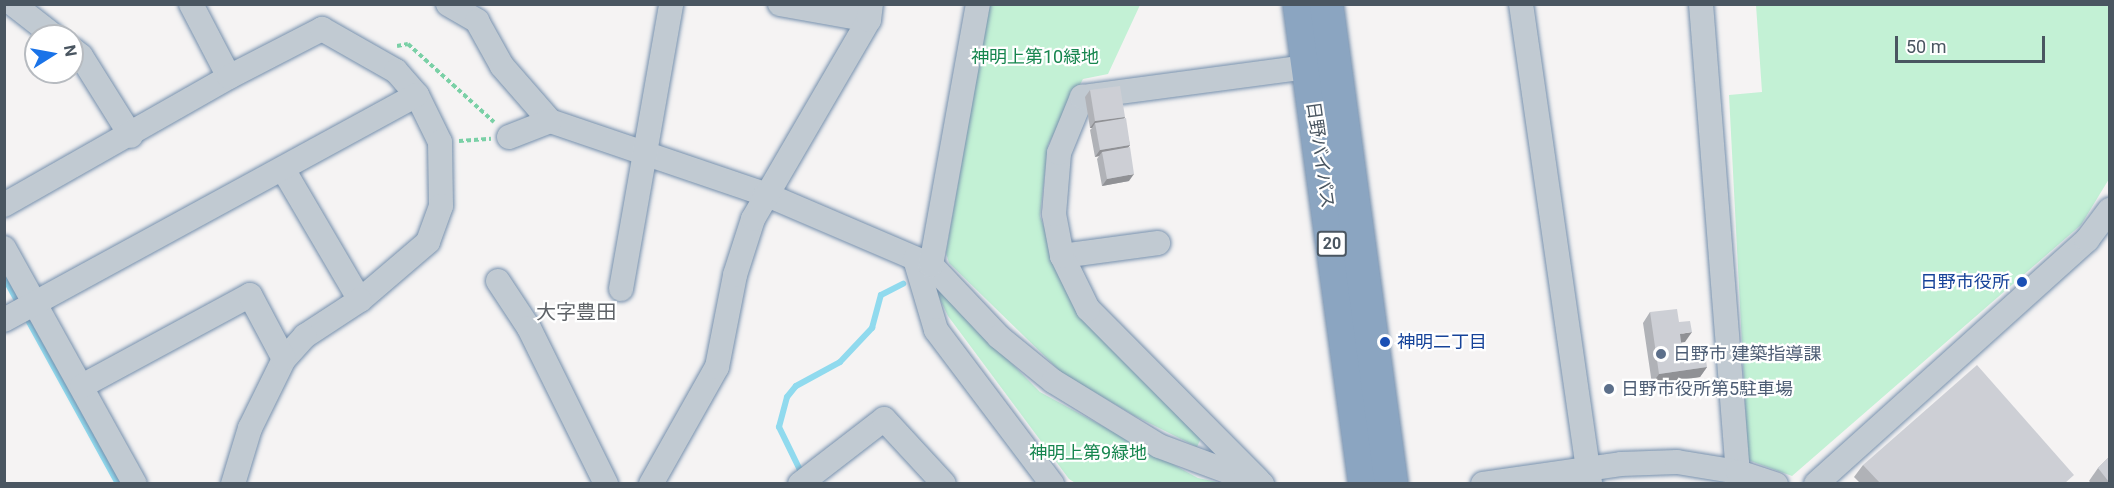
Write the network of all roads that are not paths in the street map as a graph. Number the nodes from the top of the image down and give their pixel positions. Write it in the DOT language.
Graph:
graph roads {
  1 [pos="190,4"];
  2 [pos="448,4"];
  3 [pos="671,4"];
  4 [pos="780,4"];
  5 [pos="978,4"];
  6 [pos="1299,4"];
  7 [pos="1326,4"];
  8 [pos="1521,4"];
  9 [pos="1701,4"];
  10 [pos="16,5"];
  11 [pos="870,12"];
  12 [pos="39,24"];
  13 [pos="84,61"];
  14 [pos="1308,67"];
  15 [pos="229,76"];
  16 [pos="417,95"];
  17 [pos="549,121"];
  18 [pos="131,136"];
  19 [pos="510,137"];
  20 [pos="645,155"];
  21 [pos="283,169"];
  22 [pos="765,194"];
  23 [pos="4,205"];
  24 [pos="2109,210"];
  25 [pos="1158,243"];
  26 [pos="4,248"];
  27 [pos="1062,256"];
  28 [pos="923,262"];
  29 [pos="498,281"];
  30 [pos="621,289"];
  31 [pos="360,300"];
  32 [pos="15,308"];
  33 [pos="284,359"];
  34 [pos="82,386"];
  35 [pos="1738,472"];
  36 [pos="1588,476"];
  37 [pos="135,483"];
  38 [pos="233,483"];
  39 [pos="606,483"];
  40 [pos="651,483"];
  41 [pos="800,483"];
  42 [pos="944,483"];
  43 [pos="1052,483"];
  44 [pos="1262,483"];
  45 [pos="1365,483"];
  46 [pos="1391,483"];
  47 [pos="1483,483"];
  48 [pos="1776,483"];
  49 [pos="1816,483"];
  1 -- 15 [label="street"];
  2 -- 17 [label="street"];
  3 -- 20 [label="street"];
  4 -- 11 [label="street"];
  5 -- 28 [label="street"];
  6 -- 14 [label="highway, 日野バイパス / 20"];
  7 -- 46 [label="highway, 日野バイパス / 20"];
  8 -- 36 [label="street"];
  9 -- 35 [label="street"];
  10 -- 12 [label="street"];
  11 -- 22 [label="street"];
  13 -- 18 [label="street"];
  14 -- 27 [label="street"];
  14 -- 45 [label="highway, 日野バイパス / 20"];
  15 -- 16 [label="street"];
  15 -- 18 [label="street"];
  16 -- 21 [label="street"];
  16 -- 31 [label="street"];
  17 -- 19 [label="street"];
  17 -- 20 [label="street"];
  18 -- 23 [label="street"];
  20 -- 22 [label="street"];
  20 -- 30 [label="street"];
  21 -- 31 [label="street"];
  21 -- 32 [label="street"];
  22 -- 28 [label="street"];
  22 -- 40 [label="street"];
  24 -- 49 [label="street"];
  25 -- 27 [label="street"];
  26 -- 32 [label="street"];
  27 -- 44 [label="street"];
  28 -- 43 [label="street"];
  28 -- 44 [label="street"];
  29 -- 39 [label="street"];
  31 -- 33 [label="street"];
  32 -- 34 [label="street"];
  33 -- 34 [label="street"];
  33 -- 38 [label="street"];
  34 -- 37 [label="street"];
  35 -- 36 [label="street"];
  35 -- 48 [label="street"];
  36 -- 47 [label="street"];
  41 -- 42 [label="street"];
}
